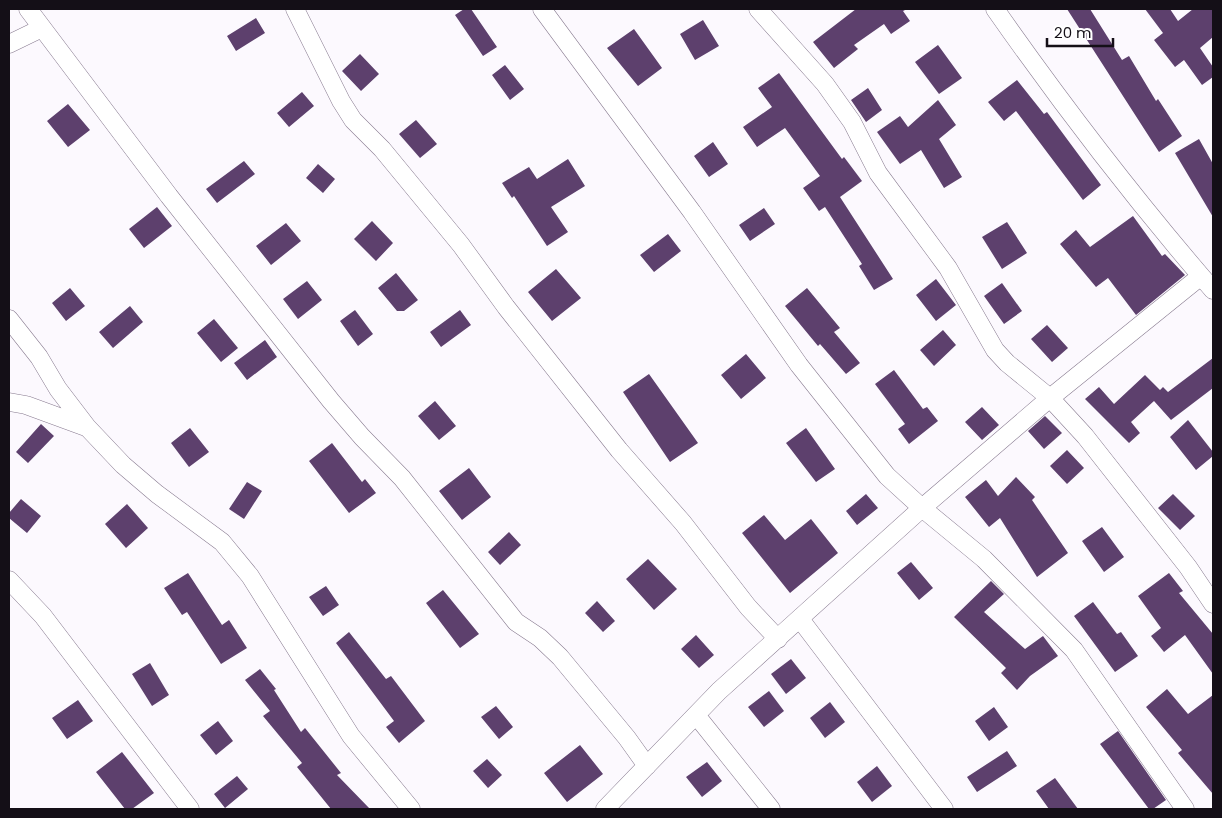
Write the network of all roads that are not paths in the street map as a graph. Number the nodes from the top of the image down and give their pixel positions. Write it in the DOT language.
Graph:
graph roads {
  1 [pos="28,9"];
  2 [pos="295,9"];
  3 [pos="542,9"];
  4 [pos="758,9"];
  5 [pos="995,9"];
  6 [pos="42,28"];
  7 [pos="9,44"];
  8 [pos="1201,276"];
  9 [pos="1213,290"];
  10 [pos="9,319"];
  11 [pos="1050,398"];
  12 [pos="9,402"];
  13 [pos="87,427"];
  14 [pos="922,508"];
  15 [pos="9,580"];
  16 [pos="1213,604"];
  17 [pos="800,619"];
  18 [pos="778,639"];
  19 [pos="696,715"];
  20 [pos="647,766"];
  21 [pos="623,803"];
  22 [pos="190,809"];
  23 [pos="411,809"];
  24 [pos="605,809"];
  25 [pos="771,809"];
  26 [pos="944,809"];
  27 [pos="1185,809"];
  1 -- 6 [label="street"];
  2 -- 18 [label="street"];
  3 -- 14 [label="street"];
  4 -- 11 [label="street"];
  5 -- 8 [label="street"];
  6 -- 7 [label="street"];
  6 -- 20 [label="street"];
  8 -- 9 [label="street"];
  8 -- 11 [label="street"];
  10 -- 13 [label="street"];
  11 -- 14 [label="street"];
  11 -- 16 [label="street"];
  12 -- 13 [label="street"];
  13 -- 23 [label="street"];
  14 -- 17 [label="street"];
  14 -- 27 [label="street"];
  15 -- 22 [label="street"];
  17 -- 18 [label="street"];
  17 -- 26 [label="street"];
  18 -- 19 [label="street"];
  19 -- 20 [label="street"];
  19 -- 25 [label="street"];
  20 -- 21 [label="street"];
  21 -- 24 [label="street"];
}
